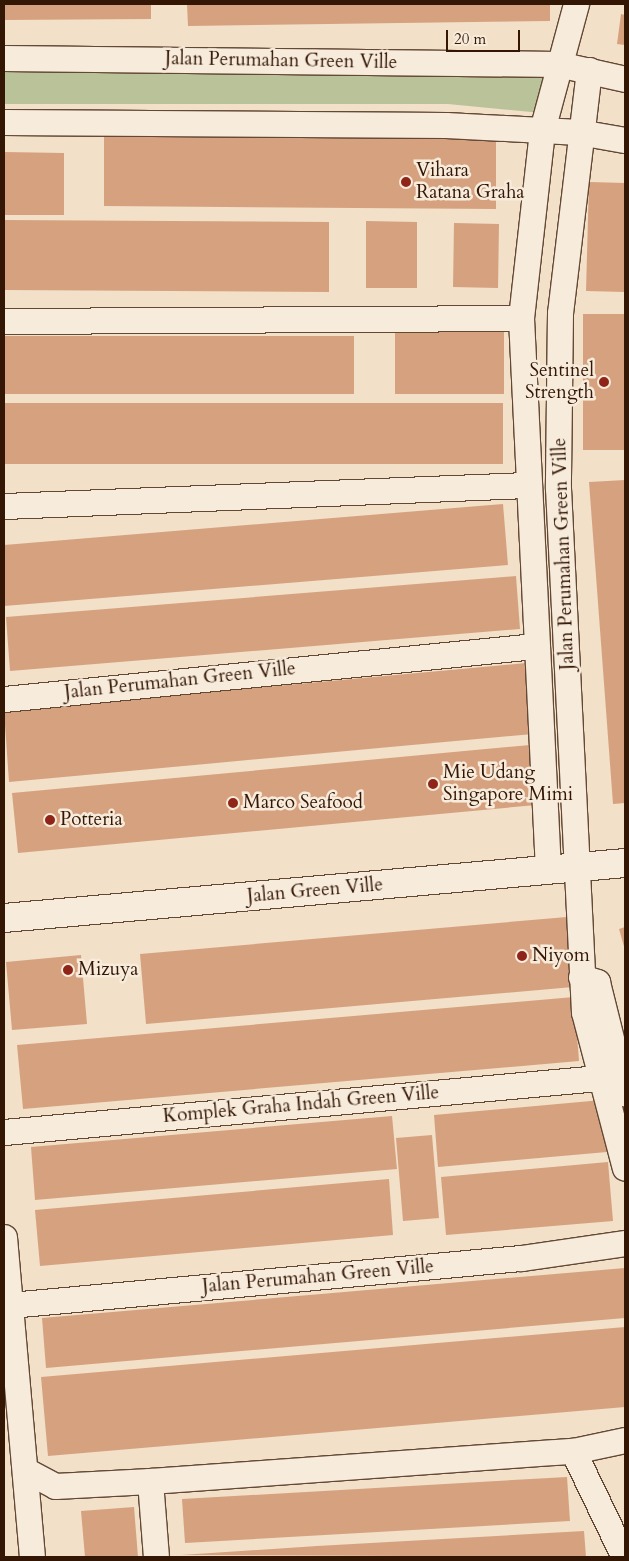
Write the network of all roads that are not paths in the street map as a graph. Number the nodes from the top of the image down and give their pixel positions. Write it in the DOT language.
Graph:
graph roads {
  1 [pos="576,4"];
  2 [pos="4,58"];
  3 [pos="573,66"];
  4 [pos="625,79"];
  5 [pos="4,122"];
  6 [pos="542,130"];
  7 [pos="579,132"];
  8 [pos="625,140"];
  9 [pos="521,318"];
  10 [pos="4,321"];
  11 [pos="526,485"];
  12 [pos="4,506"];
  13 [pos="535,646"];
  14 [pos="4,698"];
  15 [pos="625,863"];
  16 [pos="576,868"];
  17 [pos="548,870"];
  18 [pos="4,918"];
  19 [pos="603,1068"];
  20 [pos="625,1094"];
  21 [pos="4,1132"];
  22 [pos="625,1168"];
  23 [pos="4,1237"];
  24 [pos="625,1243"];
  25 [pos="10,1305"];
  26 [pos="625,1440"];
  27 [pos="573,1451"];
  28 [pos="27,1471"];
  29 [pos="150,1481"];
  30 [pos="55,1486"];
  31 [pos="29,1517"];
  32 [pos="32,1557"];
  33 [pos="156,1557"];
  34 [pos="624,1557"];
  1 -- 3 [label="street, Jalan Perumahan Green Ville"];
  2 -- 3 [label="street, Jalan Perumahan Green Ville"];
  3 -- 4 [label="street, Jalan Perumahan Green Ville"];
  3 -- 6 [label="street, Jalan Perumahan Green Ville"];
  3 -- 7 [label="street, Jalan Perumahan Green Ville"];
  5 -- 6 [label="street"];
  6 -- 7 [label="street"];
  6 -- 9 [label="street, Jalan Perumahan Green Ville"];
  7 -- 8 [label="street"];
  7 -- 16 [label="street, Jalan Perumahan Green Ville"];
  9 -- 10 [label="street"];
  9 -- 11 [label="street, Jalan Perumahan Green Ville"];
  11 -- 12 [label="street, Jalan Perumahan Green Ville"];
  11 -- 13 [label="street, Jalan Perumahan Green Ville"];
  13 -- 14 [label="street, Jalan Perumahan Green Ville"];
  13 -- 17 [label="street, Jalan Perumahan Green Ville"];
  15 -- 16 [label="street, Jalan Green Ville"];
  16 -- 17 [label="street, Jalan Green Ville"];
  16 -- 19 [label="street, Jalan Perumahan Green Ville"];
  17 -- 18 [label="street, Jalan Green Ville"];
  19 -- 20 [label="street, Jalan Perumahan Green Ville"];
  19 -- 21 [label="street, Komplek Graha Indah Green Ville"];
  19 -- 22 [label="street, Jalan Perumahan Green Ville"];
  23 -- 25 [label="street"];
  24 -- 25 [label="street, Jalan Perumahan Green Ville"];
  25 -- 28 [label="street"];
  26 -- 27 [label="street"];
  27 -- 29 [label="street"];
  27 -- 34 [label="street"];
  28 -- 30 [label="street"];
  28 -- 31 [label="street"];
  29 -- 30 [label="street"];
  29 -- 33 [label="street"];
  30 -- 31 [label="street"];
  31 -- 32 [label="street"];
}
